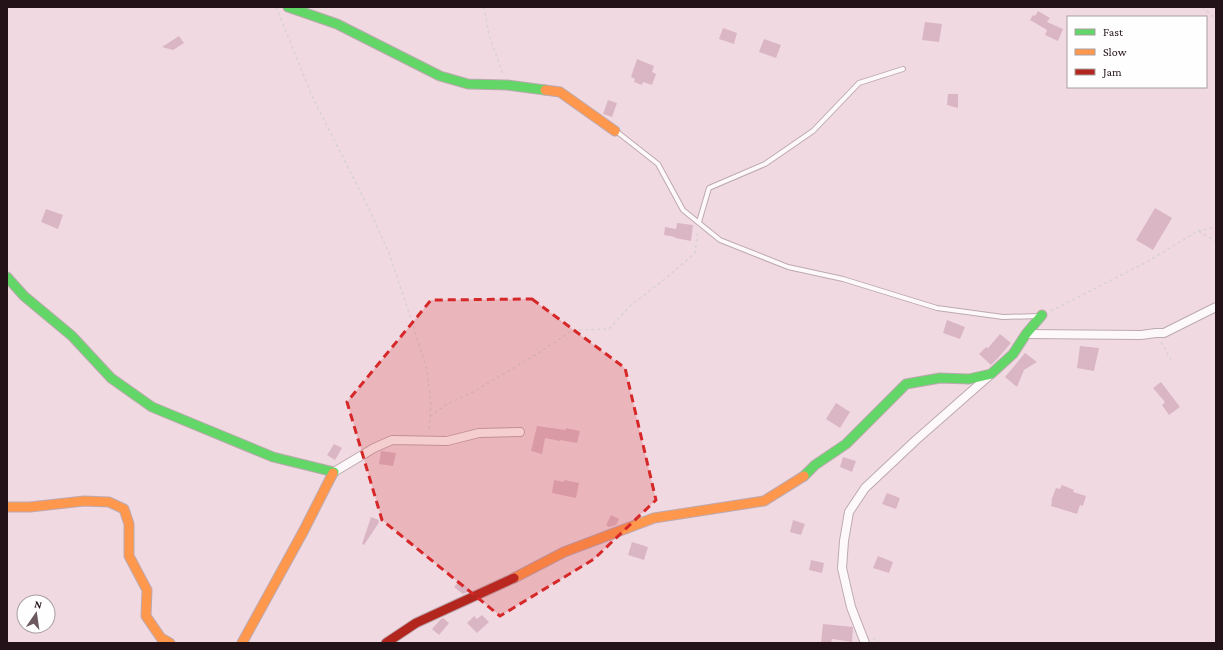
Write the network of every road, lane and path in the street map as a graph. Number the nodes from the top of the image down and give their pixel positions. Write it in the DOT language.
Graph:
graph roads {
  1 [pos="276,7"];
  2 [pos="288,7"];
  3 [pos="484,7"];
  4 [pos="1202,7"];
  5 [pos="1216,19"];
  6 [pos="903,69"];
  7 [pos="507,85"];
  8 [pos="615,131"];
  9 [pos="699,222"];
  10 [pos="1216,227"];
  11 [pos="1198,231"];
  12 [pos="1216,241"];
  13 [pos="7,277"];
  14 [pos="1216,307"];
  15 [pos="1042,316"];
  16 [pos="1156,333"];
  17 [pos="1026,334"];
  18 [pos="1171,360"];
  19 [pos="991,374"];
  20 [pos="430,417"];
  21 [pos="520,432"];
  22 [pos="429,441"];
  23 [pos="334,472"];
  24 [pos="7,507"];
  25 [pos="170,643"];
  26 [pos="242,643"];
  27 [pos="386,643"];
  28 [pos="865,643"];
  1 -- 20 [label="path"];
  2 -- 7 [label="street"];
  3 -- 7 [label="path"];
  4 -- 5 [label="path"];
  6 -- 9 [label="lane"];
  7 -- 8 [label="street"];
  8 -- 9 [label="lane"];
  9 -- 15 [label="lane"];
  9 -- 20 [label="path"];
  10 -- 11 [label="path"];
  11 -- 12 [label="path"];
  11 -- 15 [label="path"];
  13 -- 23 [label="street"];
  14 -- 16 [label="street"];
  15 -- 17 [label="street"];
  16 -- 17 [label="street"];
  16 -- 18 [label="path"];
  17 -- 19 [label="street"];
  19 -- 27 [label="street"];
  19 -- 28 [label="street"];
  20 -- 22 [label="path"];
  21 -- 22 [label="street"];
  22 -- 23 [label="street"];
  23 -- 26 [label="street"];
  24 -- 25 [label="street"];
}
